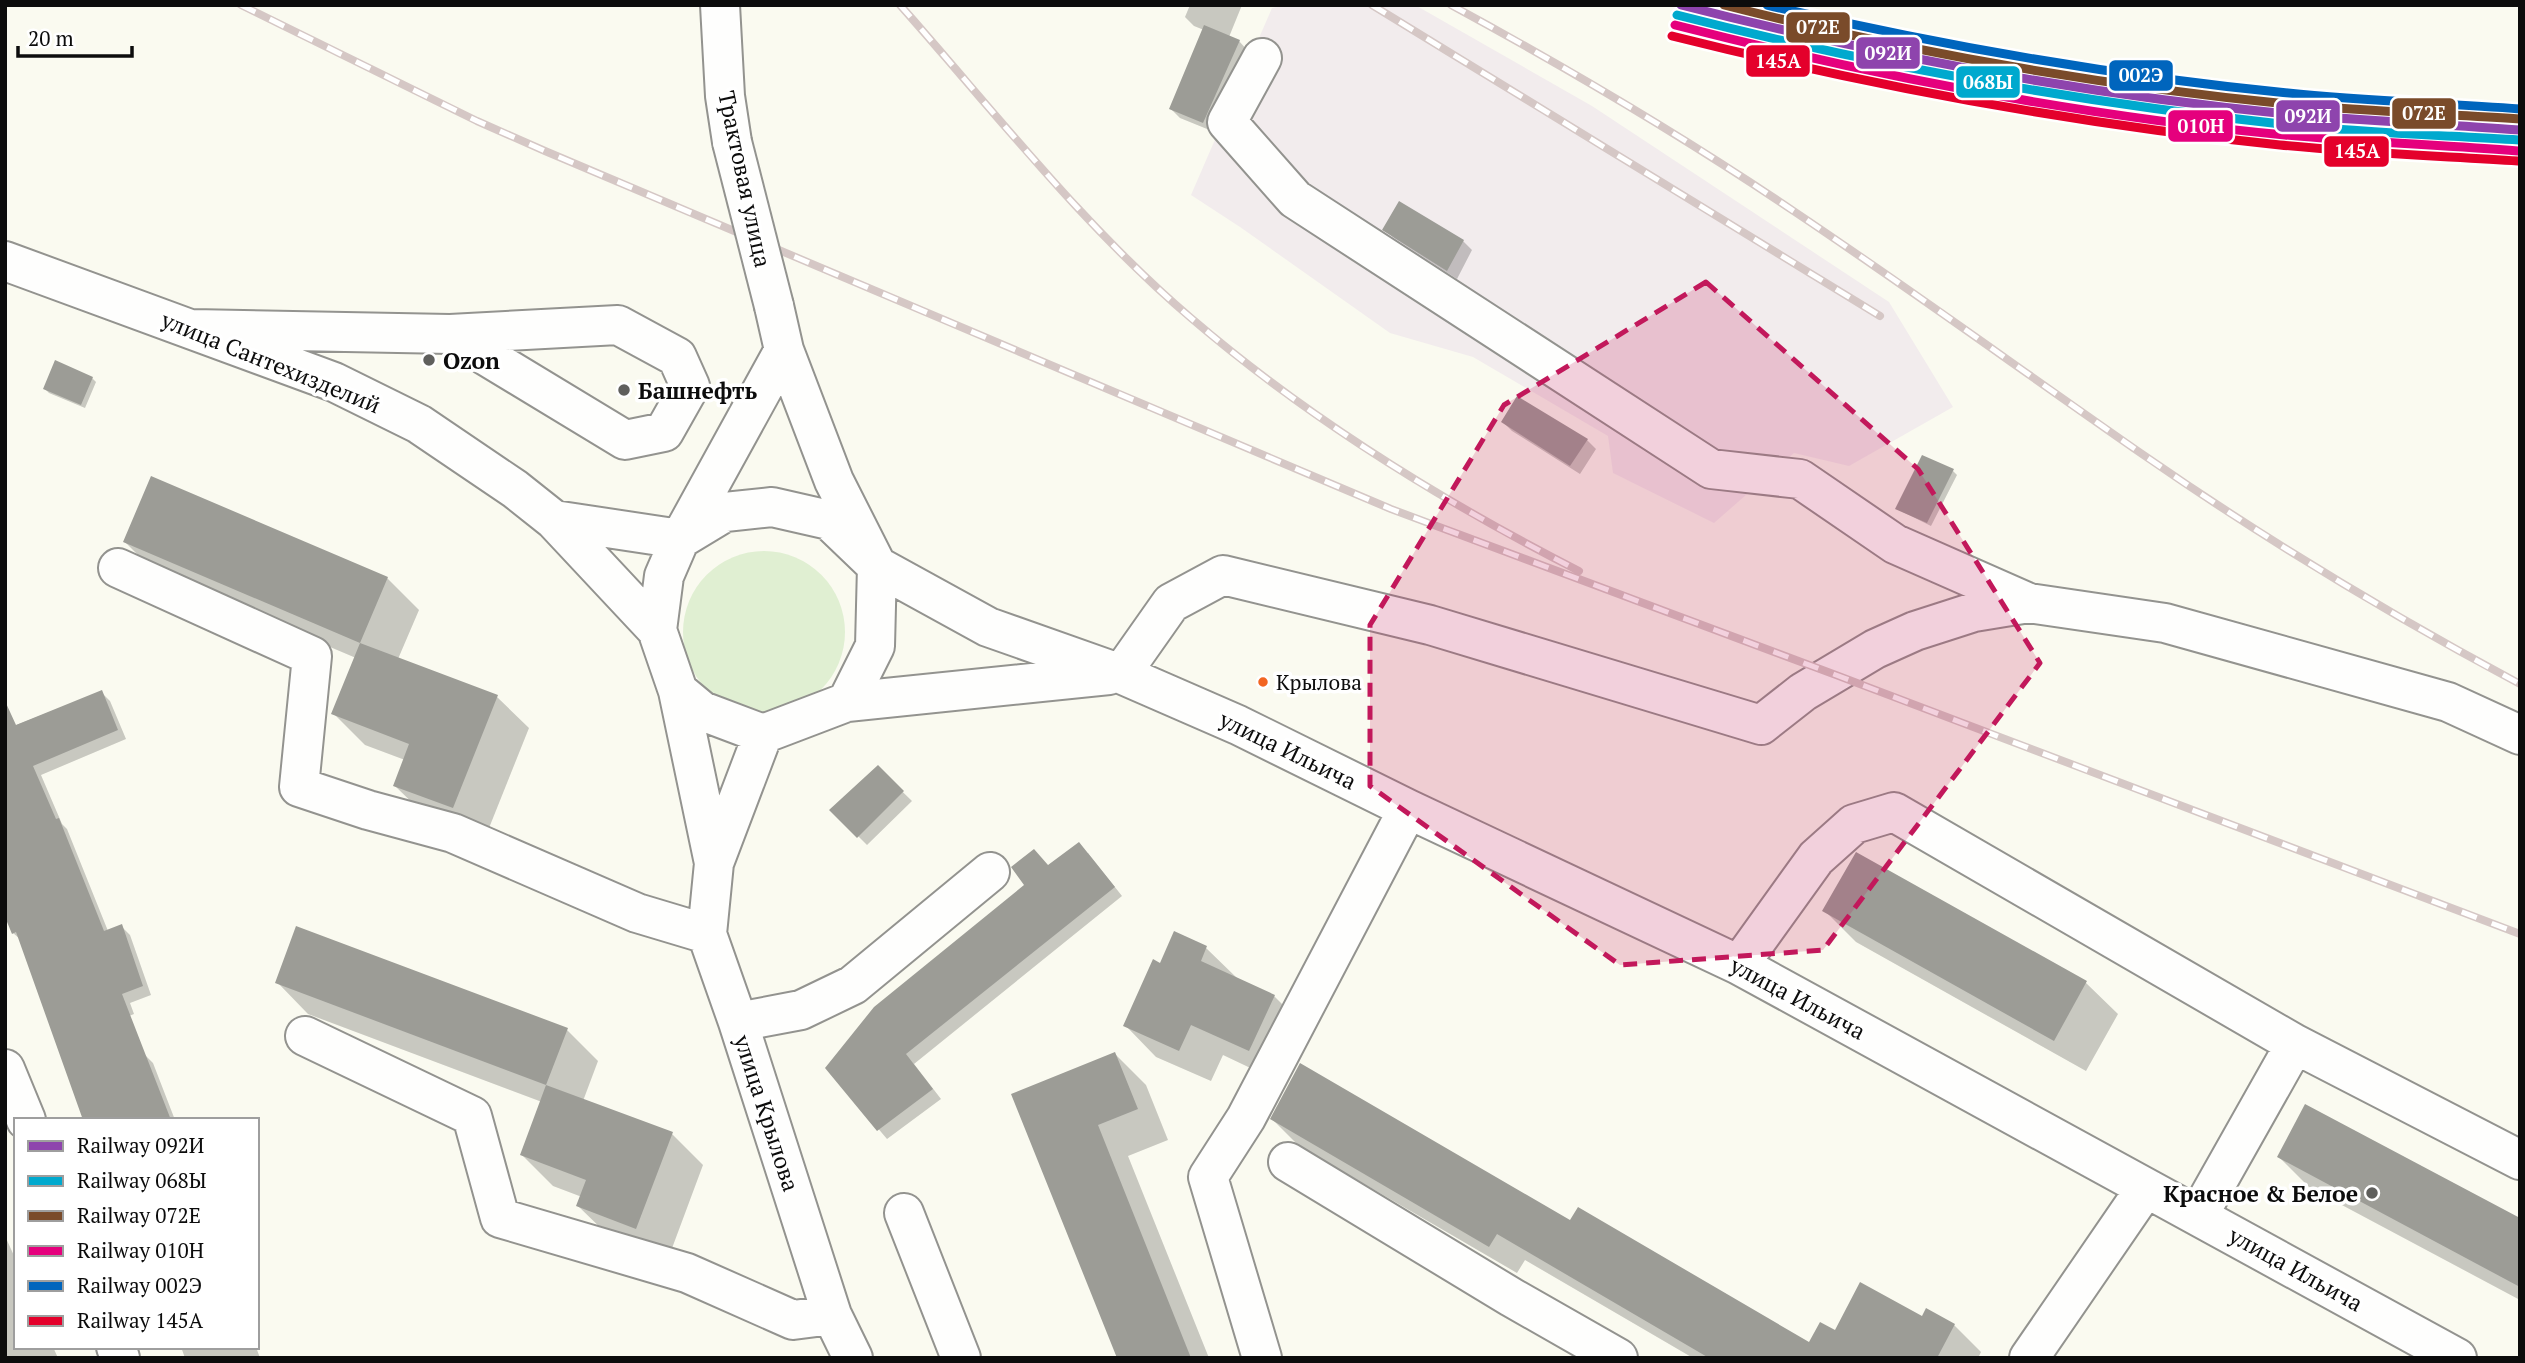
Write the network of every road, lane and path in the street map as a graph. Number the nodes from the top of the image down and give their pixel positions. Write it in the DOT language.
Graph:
graph roads {
  1 [pos="720,5"];
  2 [pos="1262,58"];
  3 [pos="5,261"];
  4 [pos="193,329"];
  5 [pos="450,334"];
  6 [pos="784,350"];
  7 [pos="554,520"];
  8 [pos="680,539"];
  9 [pos="877,566"];
  10 [pos="118,568"];
  11 [pos="2029,603"];
  12 [pos="657,630"];
  13 [pos="1121,674"];
  14 [pos="678,691"];
  15 [pos="847,702"];
  16 [pos="763,734"];
  17 [pos="2520,735"];
  18 [pos="1408,809"];
  19 [pos="714,863"];
  20 [pos="990,872"];
  21 [pos="707,934"];
  22 [pos="1738,965"];
  23 [pos="738,1022"];
  24 [pos="305,1036"];
  25 [pos="2295,1044"];
  26 [pos="5,1069"];
  27 [pos="25,1118"];
  28 [pos="2520,1160"];
  29 [pos="1288,1162"];
  30 [pos="2145,1189"];
  31 [pos="904,1213"];
  32 [pos="2198,1216"];
  33 [pos="832,1315"];
  34 [pos="853,1358"];
  35 [pos="961,1358"];
  36 [pos="1262,1358"];
  37 [pos="1618,1358"];
  38 [pos="2029,1358"];
  39 [pos="2457,1358"];
  1 -- 6 [label="street, Трактовая улица, bridge"];
  2 -- 11 [label="street"];
  3 -- 4 [label="street, улица Сантехизделий"];
  4 -- 5 [label="street"];
  4 -- 7 [label="street, улица Сантехизделий"];
  5 -- 5 [label="street"];
  6 -- 8 [label="street"];
  6 -- 9 [label="street, Трактовая улица"];
  7 -- 8 [label="street, улица Сантехизделий"];
  7 -- 12 [label="street, улица Сантехизделий"];
  8 -- 9 [label="street"];
  8 -- 12 [label="street"];
  9 -- 13 [label="street, улица Ильича"];
  9 -- 15 [label="street"];
  10 -- 21 [label="street"];
  11 -- 13 [label="street"];
  11 -- 17 [label="street"];
  12 -- 14 [label="street"];
  13 -- 15 [label="street, улица Ильича"];
  13 -- 18 [label="street, улица Ильича"];
  14 -- 16 [label="street"];
  14 -- 19 [label="street"];
  15 -- 16 [label="street"];
  16 -- 19 [label="street"];
  18 -- 22 [label="street, улица Ильича"];
  18 -- 36 [label="street"];
  19 -- 21 [label="street, улица Крылова"];
  20 -- 23 [label="street"];
  21 -- 23 [label="street, улица Крылова"];
  22 -- 25 [label="street"];
  22 -- 30 [label="street, улица Ильича"];
  23 -- 33 [label="street, улица Крылова"];
  24 -- 33 [label="street"];
  25 -- 28 [label="street"];
  25 -- 32 [label="street"];
  26 -- 27 [label="street"];
  29 -- 37 [label="street"];
  30 -- 32 [label="street, улица Ильича"];
  30 -- 38 [label="street"];
  31 -- 35 [label="street"];
  32 -- 39 [label="street, улица Ильича"];
  33 -- 34 [label="street, улица Крылова"];
}
